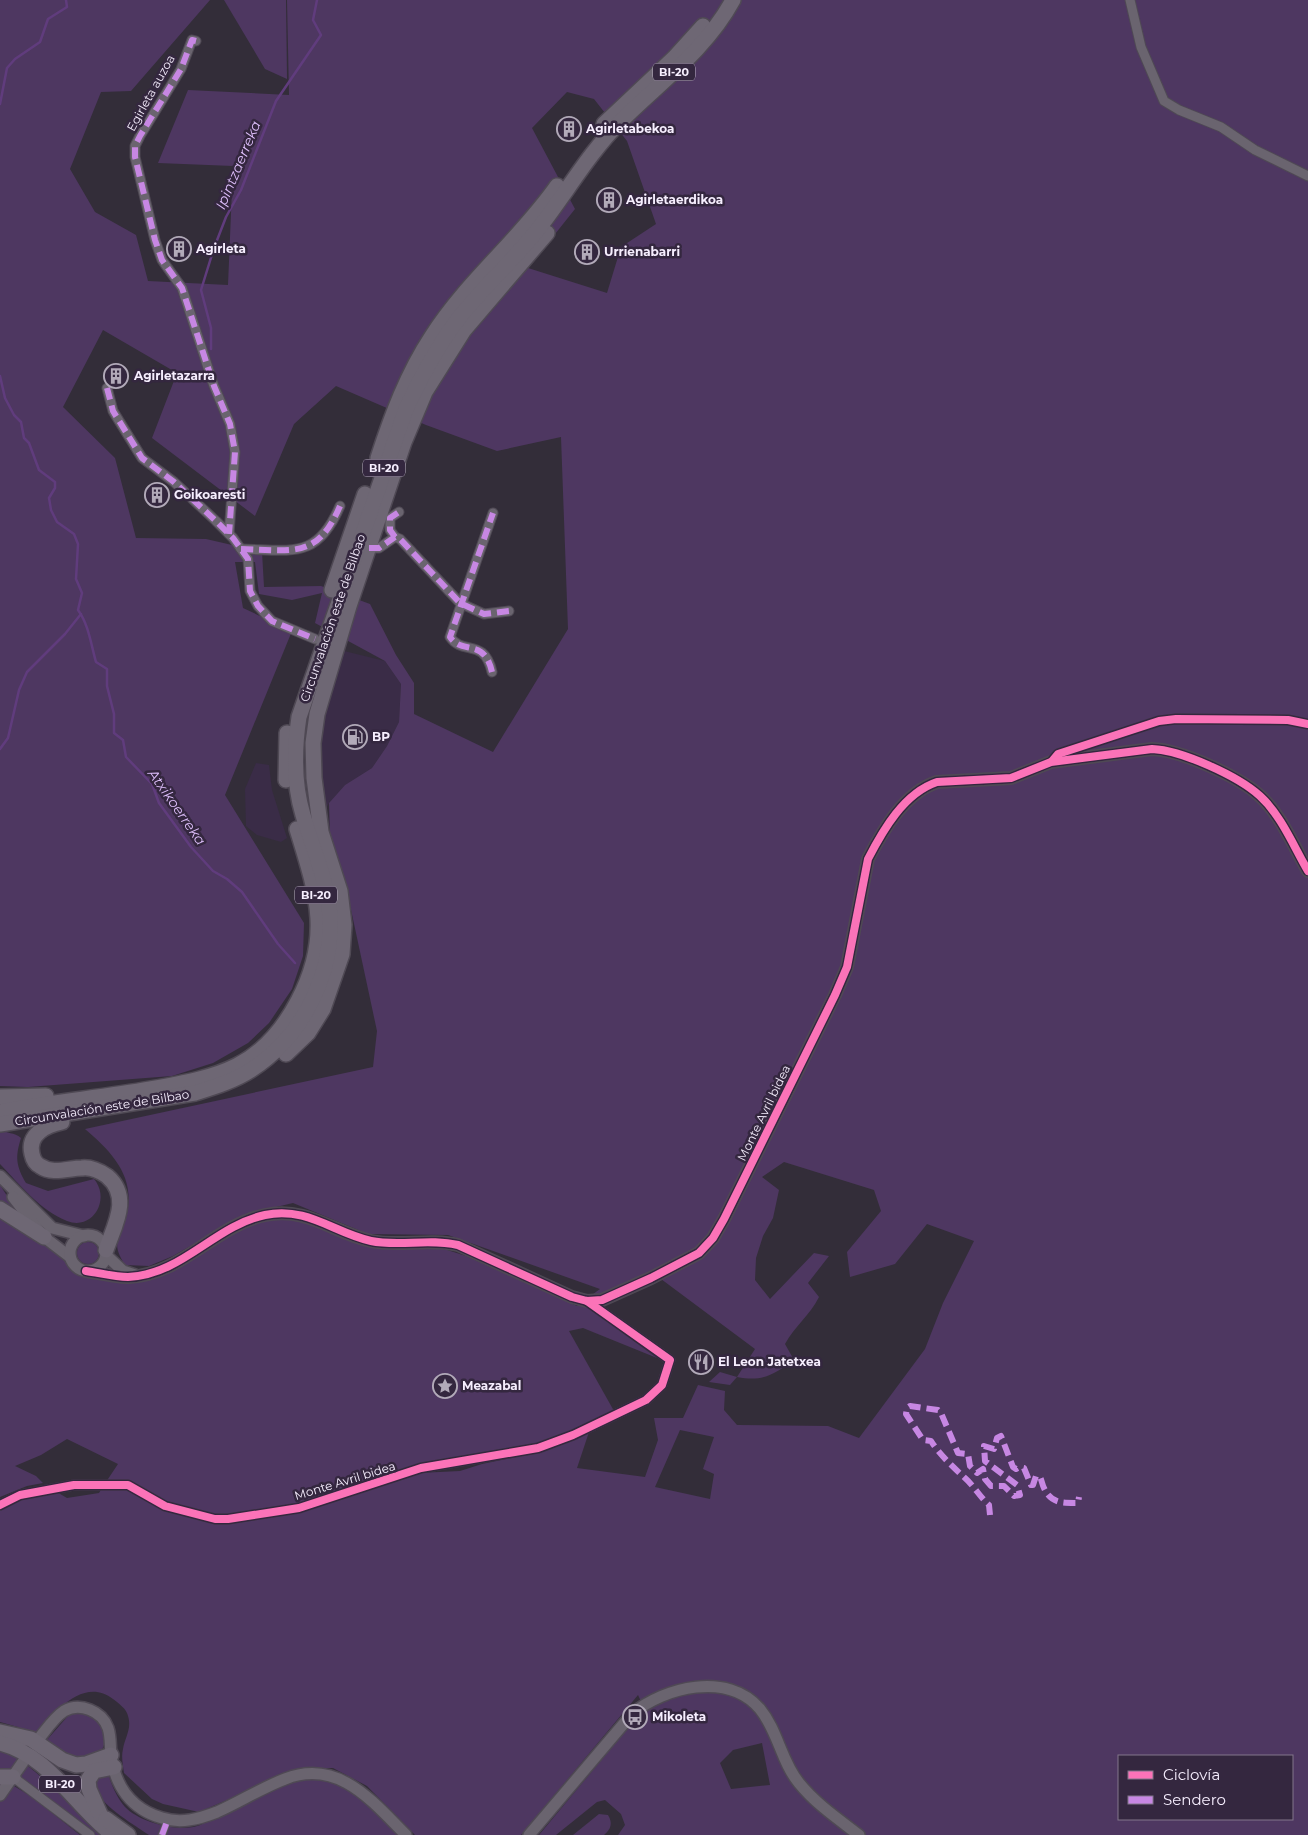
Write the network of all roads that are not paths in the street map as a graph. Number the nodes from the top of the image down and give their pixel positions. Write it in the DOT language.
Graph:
graph roads {
  1 [pos="721,0"];
  2 [pos="733,0"];
  3 [pos="740,0"];
  4 [pos="1130,0"];
  5 [pos="720,20"];
  6 [pos="196,41"];
  7 [pos="623,119"];
  8 [pos="1308,176"];
  9 [pos="106,388"];
  10 [pos="340,506"];
  11 [pos="396,510"];
  12 [pos="492,513"];
  13 [pos="229,534"];
  14 [pos="395,537"];
  15 [pos="368,548"];
  16 [pos="241,549"];
  17 [pos="460,603"];
  18 [pos="509,611"];
  19 [pos="315,638"];
  20 [pos="492,672"];
  21 [pos="1308,724"];
  22 [pos="1051,762"];
  23 [pos="1308,871"];
  24 [pos="0,1097"];
  25 [pos="135,1098"];
  26 [pos="0,1112"];
  27 [pos="116,1112"];
  28 [pos="0,1124"];
  29 [pos="2,1178"];
  30 [pos="0,1210"];
  31 [pos="84,1236"];
  32 [pos="44,1238"];
  33 [pos="106,1253"];
  34 [pos="70,1257"];
  35 [pos="86,1271"];
  36 [pos="139,1275"];
  37 [pos="587,1301"];
  38 [pos="0,1505"];
  39 [pos="0,1732"];
  40 [pos="41,1736"];
  41 [pos="19,1738"];
  42 [pos="0,1743"];
  43 [pos="22,1762"];
  44 [pos="112,1765"];
  45 [pos="6,1777"];
  46 [pos="0,1795"];
  47 [pos="100,1814"];
  48 [pos="167,1822"];
  49 [pos="90,1835"];
  50 [pos="112,1835"];
  51 [pos="128,1835"];
  52 [pos="162,1835"];
  53 [pos="406,1835"];
  54 [pos="529,1835"];
  55 [pos="859,1835"];
  1 -- 19 [label="main road, Circunvalación este de Bilbao / BI-20"];
  2 -- 5 [label="main road, Circunvalación este de Bilbao / BI-20"];
  3 -- 5 [label="main road"];
  4 -- 8 [label="street"];
  5 -- 7 [label="main road, Circunvalación este de Bilbao / BI-20"];
  6 -- 13 [label="street, Egirleta auzoa"];
  7 -- 15 [label="main road"];
  7 -- 25 [label="main road, Circunvalación este de Bilbao / BI-20"];
  9 -- 13 [label="street"];
  10 -- 16 [label="street"];
  11 -- 14 [label="street"];
  12 -- 17 [label="street"];
  13 -- 16 [label="street"];
  14 -- 15 [label="street"];
  14 -- 17 [label="street"];
  15 -- 27 [label="main road"];
  16 -- 19 [label="street"];
  17 -- 18 [label="street"];
  17 -- 20 [label="street"];
  19 -- 25 [label="main road, Circunvalación este de Bilbao / BI-20"];
  21 -- 22 [label="street"];
  22 -- 23 [label="street, Monte Avril bidea"];
  22 -- 37 [label="street, Monte Avril bidea"];
  24 -- 25 [label="main road"];
  25 -- 26 [label="main road, Circunvalación este de Bilbao / BI-20"];
  25 -- 27 [label="main road"];
  25 -- 28 [label="main road, Circunvalación este de Bilbao / BI-20"];
  27 -- 33 [label="main road"];
  29 -- 31 [label="street"];
  29 -- 32 [label="street"];
  30 -- 32 [label="main road"];
  31 -- 33 [label="street"];
  31 -- 34 [label="street"];
  32 -- 34 [label="street"];
  33 -- 35 [label="street"];
  33 -- 36 [label="street"];
  34 -- 35 [label="street"];
  35 -- 36 [label="street, Monte Avril bidea"];
  36 -- 37 [label="street, Monte Avril bidea"];
  37 -- 38 [label="street, Monte Avril bidea"];
  39 -- 41 [label="main road, BI-20"];
  40 -- 44 [label="street"];
  41 -- 44 [label="main road"];
  41 -- 47 [label="main road, BI-20"];
  42 -- 50 [label="main road, BI-20"];
  43 -- 45 [label="street"];
  44 -- 47 [label="main road"];
  44 -- 48 [label="street"];
  45 -- 46 [label="street"];
  45 -- 49 [label="street"];
  47 -- 51 [label="main road, BI-20"];
  48 -- 52 [label="street"];
  48 -- 53 [label="street"];
  54 -- 55 [label="street"];
}
